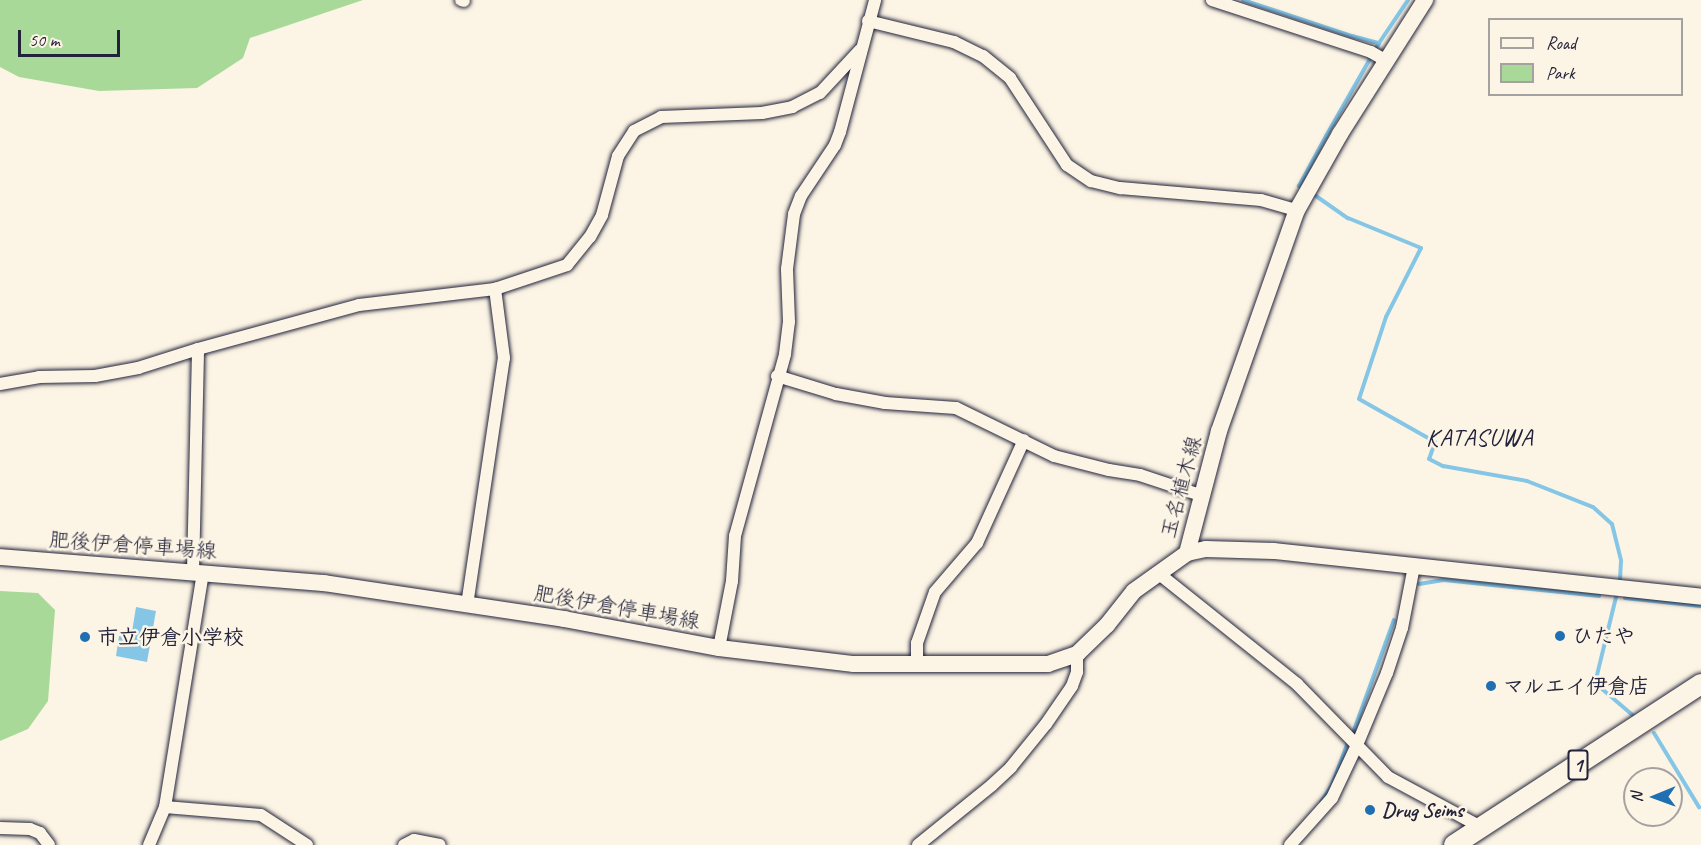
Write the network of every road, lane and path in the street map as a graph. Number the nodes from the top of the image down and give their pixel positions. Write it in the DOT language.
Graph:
graph roads {
  1 [pos="875,0"];
  2 [pos="1212,0"];
  3 [pos="1425,0"];
  4 [pos="868,21"];
  5 [pos="860,50"];
  6 [pos="1378,56"];
  7 [pos="1298,210"];
  8 [pos="495,289"];
  9 [pos="198,349"];
  10 [pos="777,376"];
  11 [pos="0,384"];
  12 [pos="1024,440"];
  13 [pos="1200,495"];
  14 [pos="1187,553"];
  15 [pos="0,557"];
  16 [pos="1414,566"];
  17 [pos="198,572"];
  18 [pos="1158,573"];
  19 [pos="1701,597"];
  20 [pos="466,605"];
  21 [pos="719,648"];
  22 [pos="1077,654"];
  23 [pos="918,662"];
  24 [pos="1701,684"];
  25 [pos="1357,745"];
  26 [pos="165,807"];
  27 [pos="1481,827"];
  28 [pos="0,828"];
  29 [pos="49,845"];
  30 [pos="149,845"];
  31 [pos="307,845"];
  32 [pos="404,845"];
  33 [pos="440,845"];
  34 [pos="918,845"];
  35 [pos="1290,845"];
  36 [pos="1454,845"];
  1 -- 4 [label="street"];
  2 -- 6 [label="street"];
  3 -- 6 [label="main road, 玉名植木線"];
  4 -- 5 [label="street"];
  4 -- 7 [label="street"];
  5 -- 8 [label="street"];
  5 -- 10 [label="street"];
  6 -- 7 [label="main road, 玉名植木線"];
  7 -- 13 [label="main road, 玉名植木線"];
  8 -- 9 [label="street"];
  8 -- 20 [label="street"];
  9 -- 11 [label="street"];
  9 -- 17 [label="street"];
  10 -- 12 [label="street"];
  10 -- 21 [label="street"];
  12 -- 13 [label="street"];
  12 -- 23 [label="street"];
  13 -- 14 [label="main road, 玉名植木線"];
  14 -- 16 [label="main road, 玉名植木線"];
  14 -- 18 [label="main road, 肥後伊倉停車場線"];
  15 -- 17 [label="main road, 肥後伊倉停車場線"];
  16 -- 19 [label="main road, 玉名植木線"];
  16 -- 25 [label="street"];
  17 -- 20 [label="main road, 肥後伊倉停車場線"];
  17 -- 26 [label="street"];
  18 -- 22 [label="main road, 肥後伊倉停車場線"];
  18 -- 25 [label="street"];
  20 -- 21 [label="main road, 肥後伊倉停車場線"];
  21 -- 23 [label="main road, 肥後伊倉停車場線"];
  22 -- 23 [label="main road, 肥後伊倉停車場線"];
  22 -- 34 [label="street"];
  24 -- 27 [label="main road, 1"];
  25 -- 27 [label="street"];
  25 -- 35 [label="street"];
  26 -- 30 [label="street"];
  26 -- 31 [label="street"];
  27 -- 36 [label="main road, 1"];
  28 -- 29 [label="street"];
  32 -- 33 [label="street"];
}
